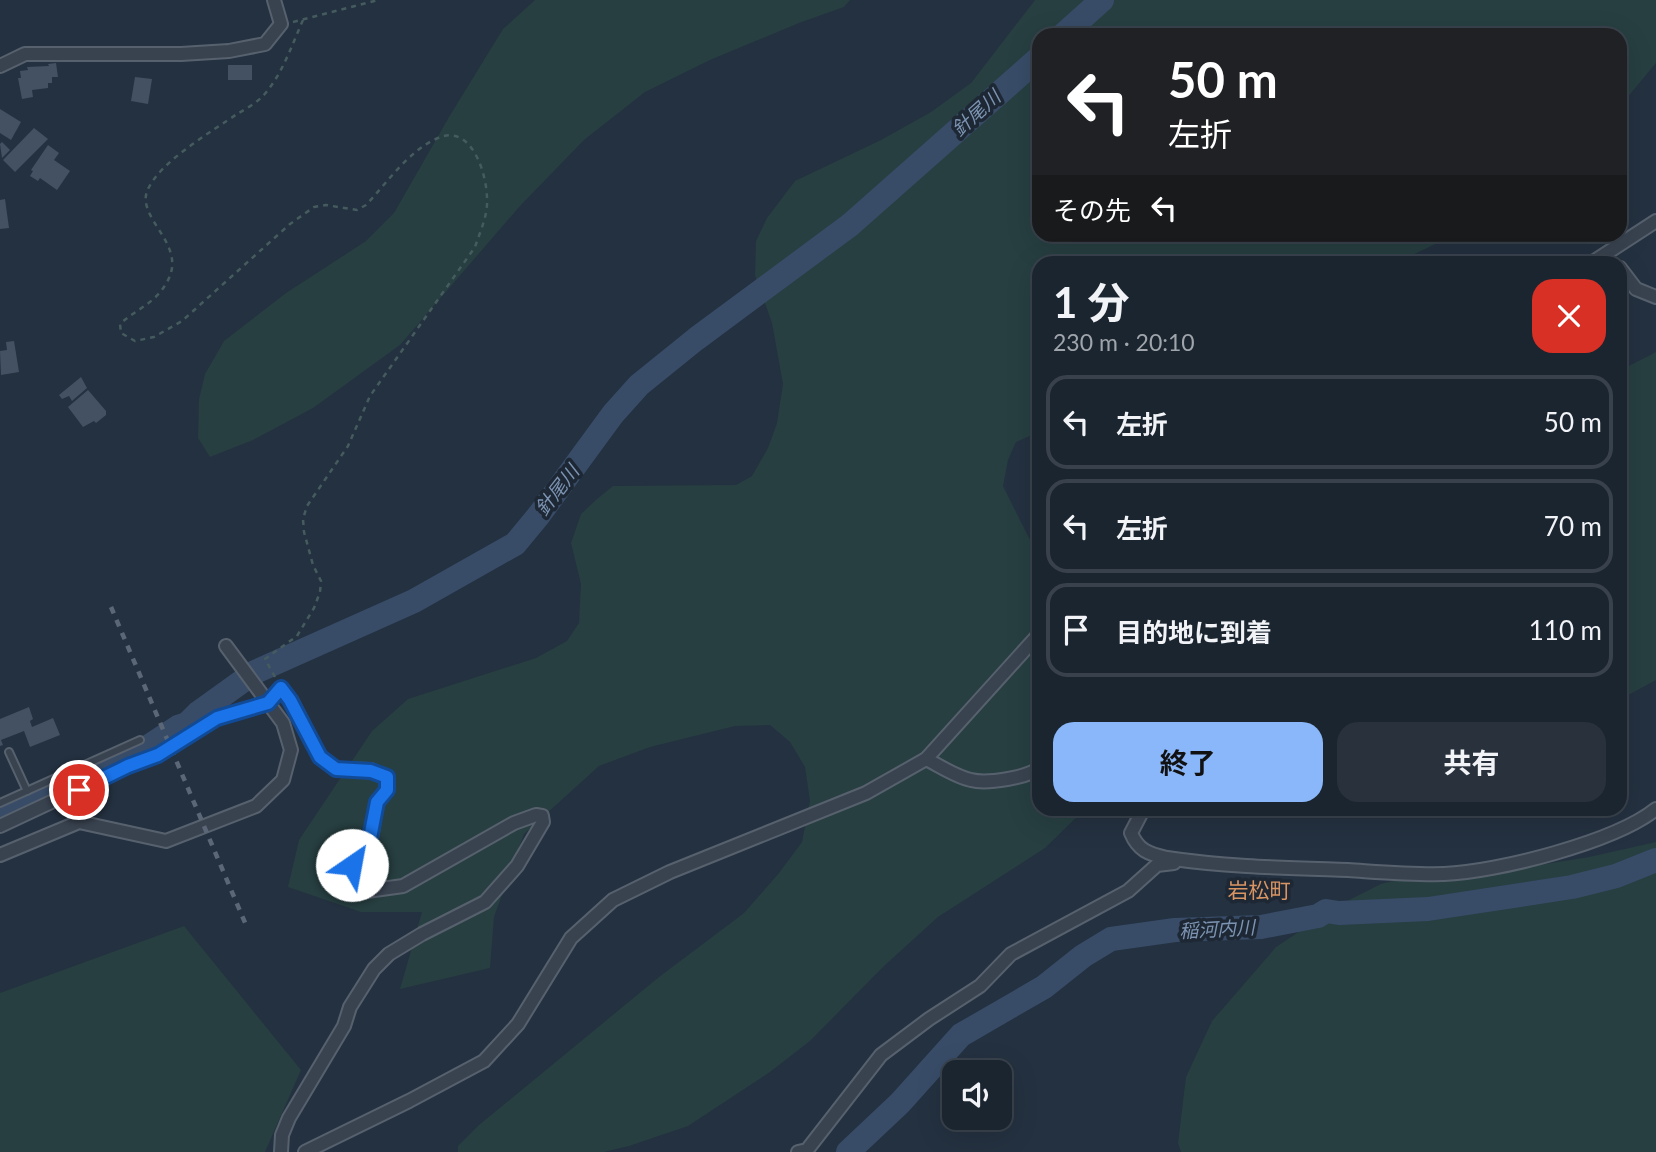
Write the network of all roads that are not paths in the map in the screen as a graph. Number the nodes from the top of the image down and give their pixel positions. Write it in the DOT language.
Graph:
graph roads {
  1 [pos="274,0"];
  2 [pos="0,66"];
  3 [pos="1656,221"];
  4 [pos="1615,256"];
  5 [pos="1627,277"];
  6 [pos="1656,297"];
  7 [pos="1032,642"];
  8 [pos="226,646"];
  9 [pos="266,700"];
  10 [pos="140,740"];
  11 [pos="9,752"];
  12 [pos="926,759"];
  13 [pos="1032,774"];
  14 [pos="27,791"];
  15 [pos="0,803"];
  16 [pos="1656,809"];
  17 [pos="1140,816"];
  18 [pos="0,826"];
  19 [pos="0,855"];
  20 [pos="1184,861"];
  21 [pos="281,1152"];
  22 [pos="305,1152"];
  23 [pos="798,1152"];
  1 -- 2 [label="street"];
  3 -- 4 [label="street"];
  5 -- 6 [label="street"];
  7 -- 12 [label="street"];
  8 -- 9 [label="street"];
  9 -- 18 [label="street"];
  9 -- 19 [label="street"];
  9 -- 21 [label="street"];
  10 -- 14 [label="lane"];
  11 -- 14 [label="lane"];
  12 -- 13 [label="street"];
  12 -- 22 [label="street"];
  14 -- 15 [label="lane"];
  16 -- 20 [label="street"];
  17 -- 20 [label="street"];
  20 -- 23 [label="street"];
}
